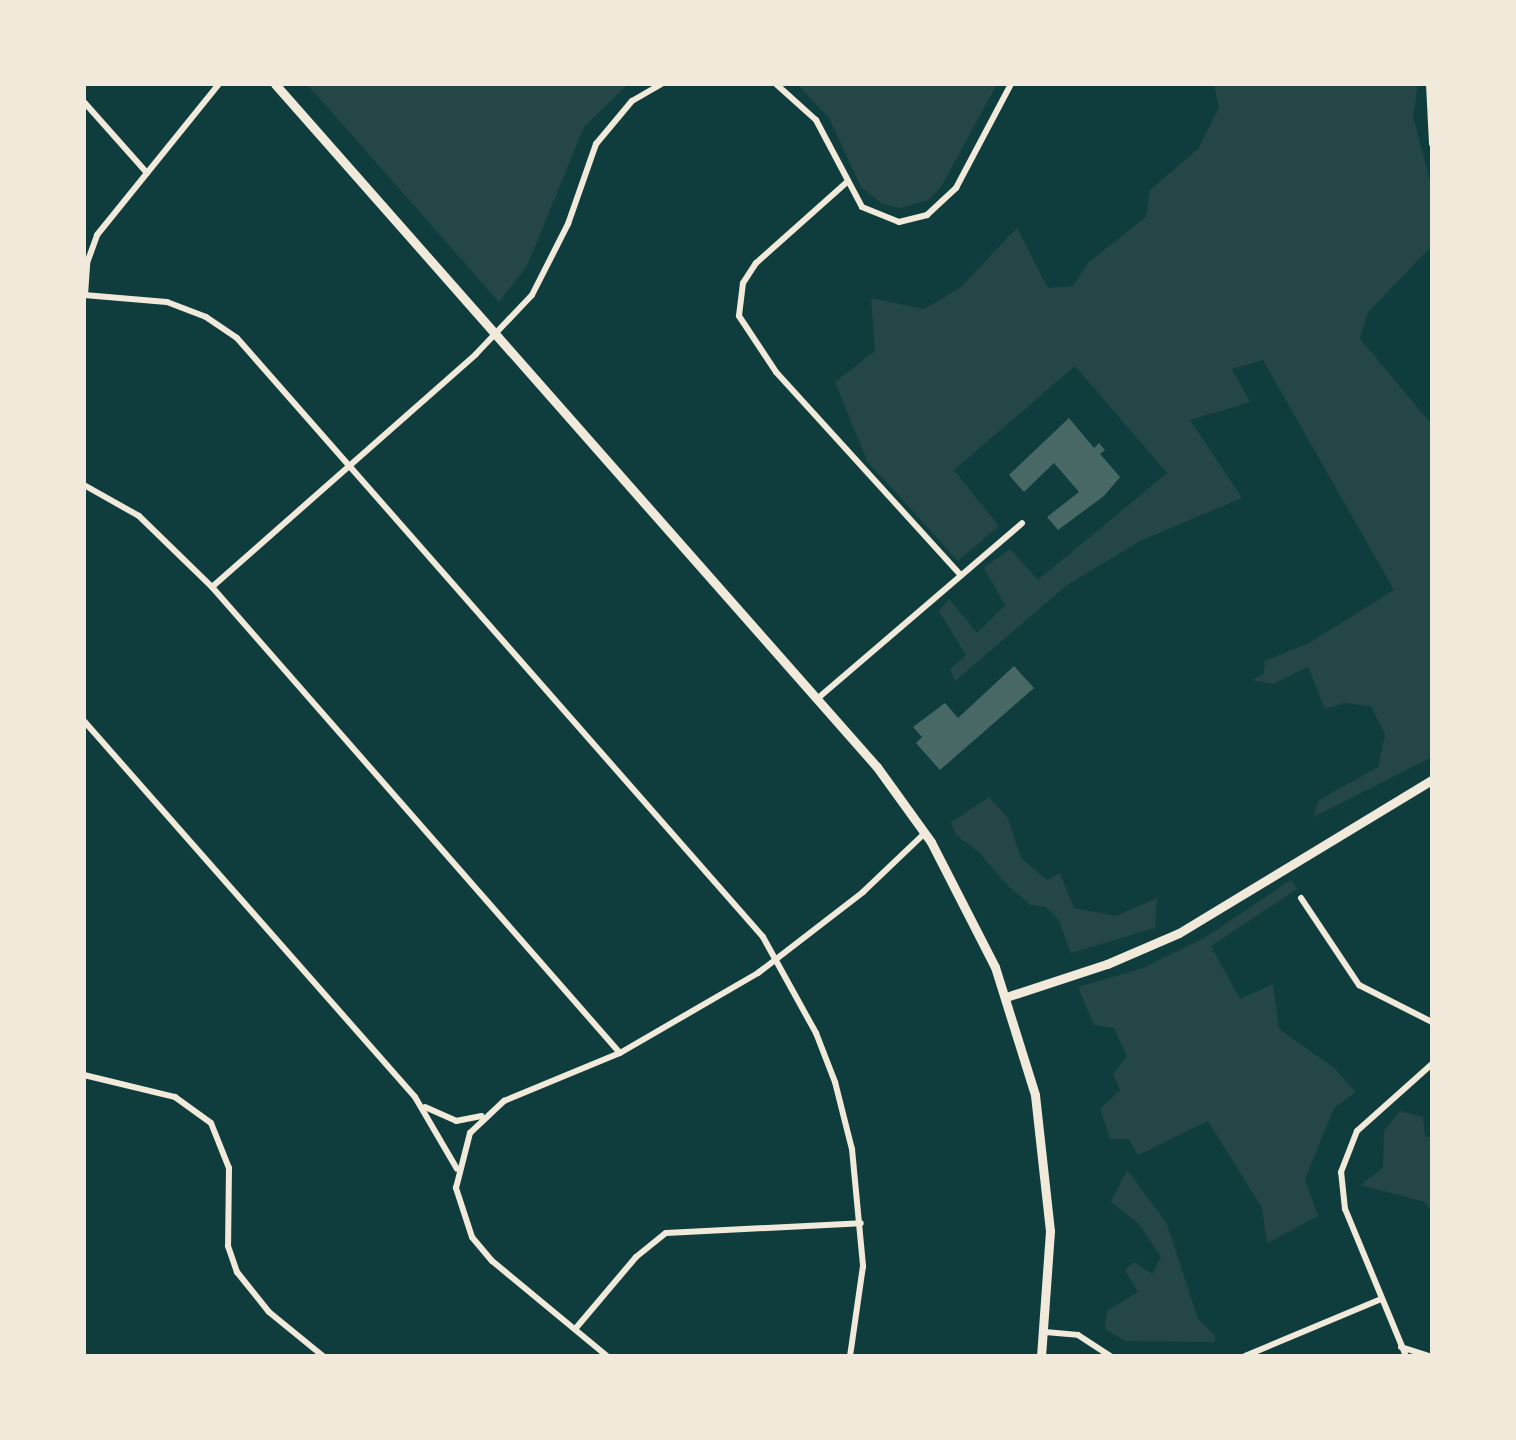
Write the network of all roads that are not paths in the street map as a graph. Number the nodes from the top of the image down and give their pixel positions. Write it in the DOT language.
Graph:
graph roads {
  1 [pos="219,84"];
  2 [pos="275,84"];
  3 [pos="662,84"];
  4 [pos="776,84"];
  5 [pos="1011,84"];
  6 [pos="1429,84"];
  7 [pos="84,102"];
  8 [pos="1432,144"];
  9 [pos="147,173"];
  10 [pos="847,182"];
  11 [pos="84,295"];
  12 [pos="495,334"];
  13 [pos="350,465"];
  14 [pos="84,485"];
  15 [pos="1022,523"];
  16 [pos="961,575"];
  17 [pos="212,587"];
  18 [pos="817,699"];
  19 [pos="84,721"];
  20 [pos="1432,780"];
  21 [pos="925,832"];
  22 [pos="1301,898"];
  23 [pos="778,959"];
  24 [pos="1006,997"];
  25 [pos="1432,1022"];
  26 [pos="620,1053"];
  27 [pos="1432,1064"];
  28 [pos="84,1075"];
  29 [pos="422,1105"];
  30 [pos="486,1115"];
  31 [pos="458,1170"];
  32 [pos="861,1223"];
  33 [pos="1381,1299"];
  34 [pos="576,1328"];
  35 [pos="1045,1332"];
  36 [pos="1401,1347"];
  37 [pos="323,1356"];
  38 [pos="607,1356"];
  39 [pos="850,1356"];
  40 [pos="1041,1356"];
  41 [pos="1110,1356"];
  42 [pos="1245,1356"];
  43 [pos="1406,1356"];
  44 [pos="1428,1356"];
  1 -- 9 [label="street"];
  2 -- 12 [label="main road"];
  3 -- 12 [label="street"];
  4 -- 10 [label="street"];
  5 -- 10 [label="street"];
  6 -- 8 [label="street"];
  7 -- 9 [label="street"];
  9 -- 11 [label="street"];
  10 -- 16 [label="street"];
  11 -- 13 [label="street"];
  12 -- 13 [label="street"];
  12 -- 18 [label="main road"];
  13 -- 17 [label="street"];
  13 -- 23 [label="street"];
  14 -- 17 [label="street"];
  15 -- 16 [label="street"];
  16 -- 18 [label="street"];
  17 -- 26 [label="street"];
  18 -- 21 [label="main road"];
  19 -- 29 [label="street"];
  20 -- 24 [label="main road"];
  21 -- 23 [label="street"];
  21 -- 24 [label="main road"];
  22 -- 25 [label="street"];
  23 -- 26 [label="street"];
  23 -- 32 [label="street"];
  24 -- 35 [label="main road"];
  26 -- 30 [label="street"];
  27 -- 33 [label="street"];
  28 -- 37 [label="street"];
  29 -- 30 [label="street"];
  29 -- 31 [label="street"];
  30 -- 31 [label="street"];
  31 -- 34 [label="street"];
  32 -- 34 [label="street"];
  32 -- 39 [label="street"];
  33 -- 36 [label="street"];
  33 -- 42 [label="street"];
  34 -- 38 [label="street"];
  35 -- 40 [label="main road"];
  35 -- 41 [label="street"];
  36 -- 43 [label="street"];
  36 -- 44 [label="street"];
}
